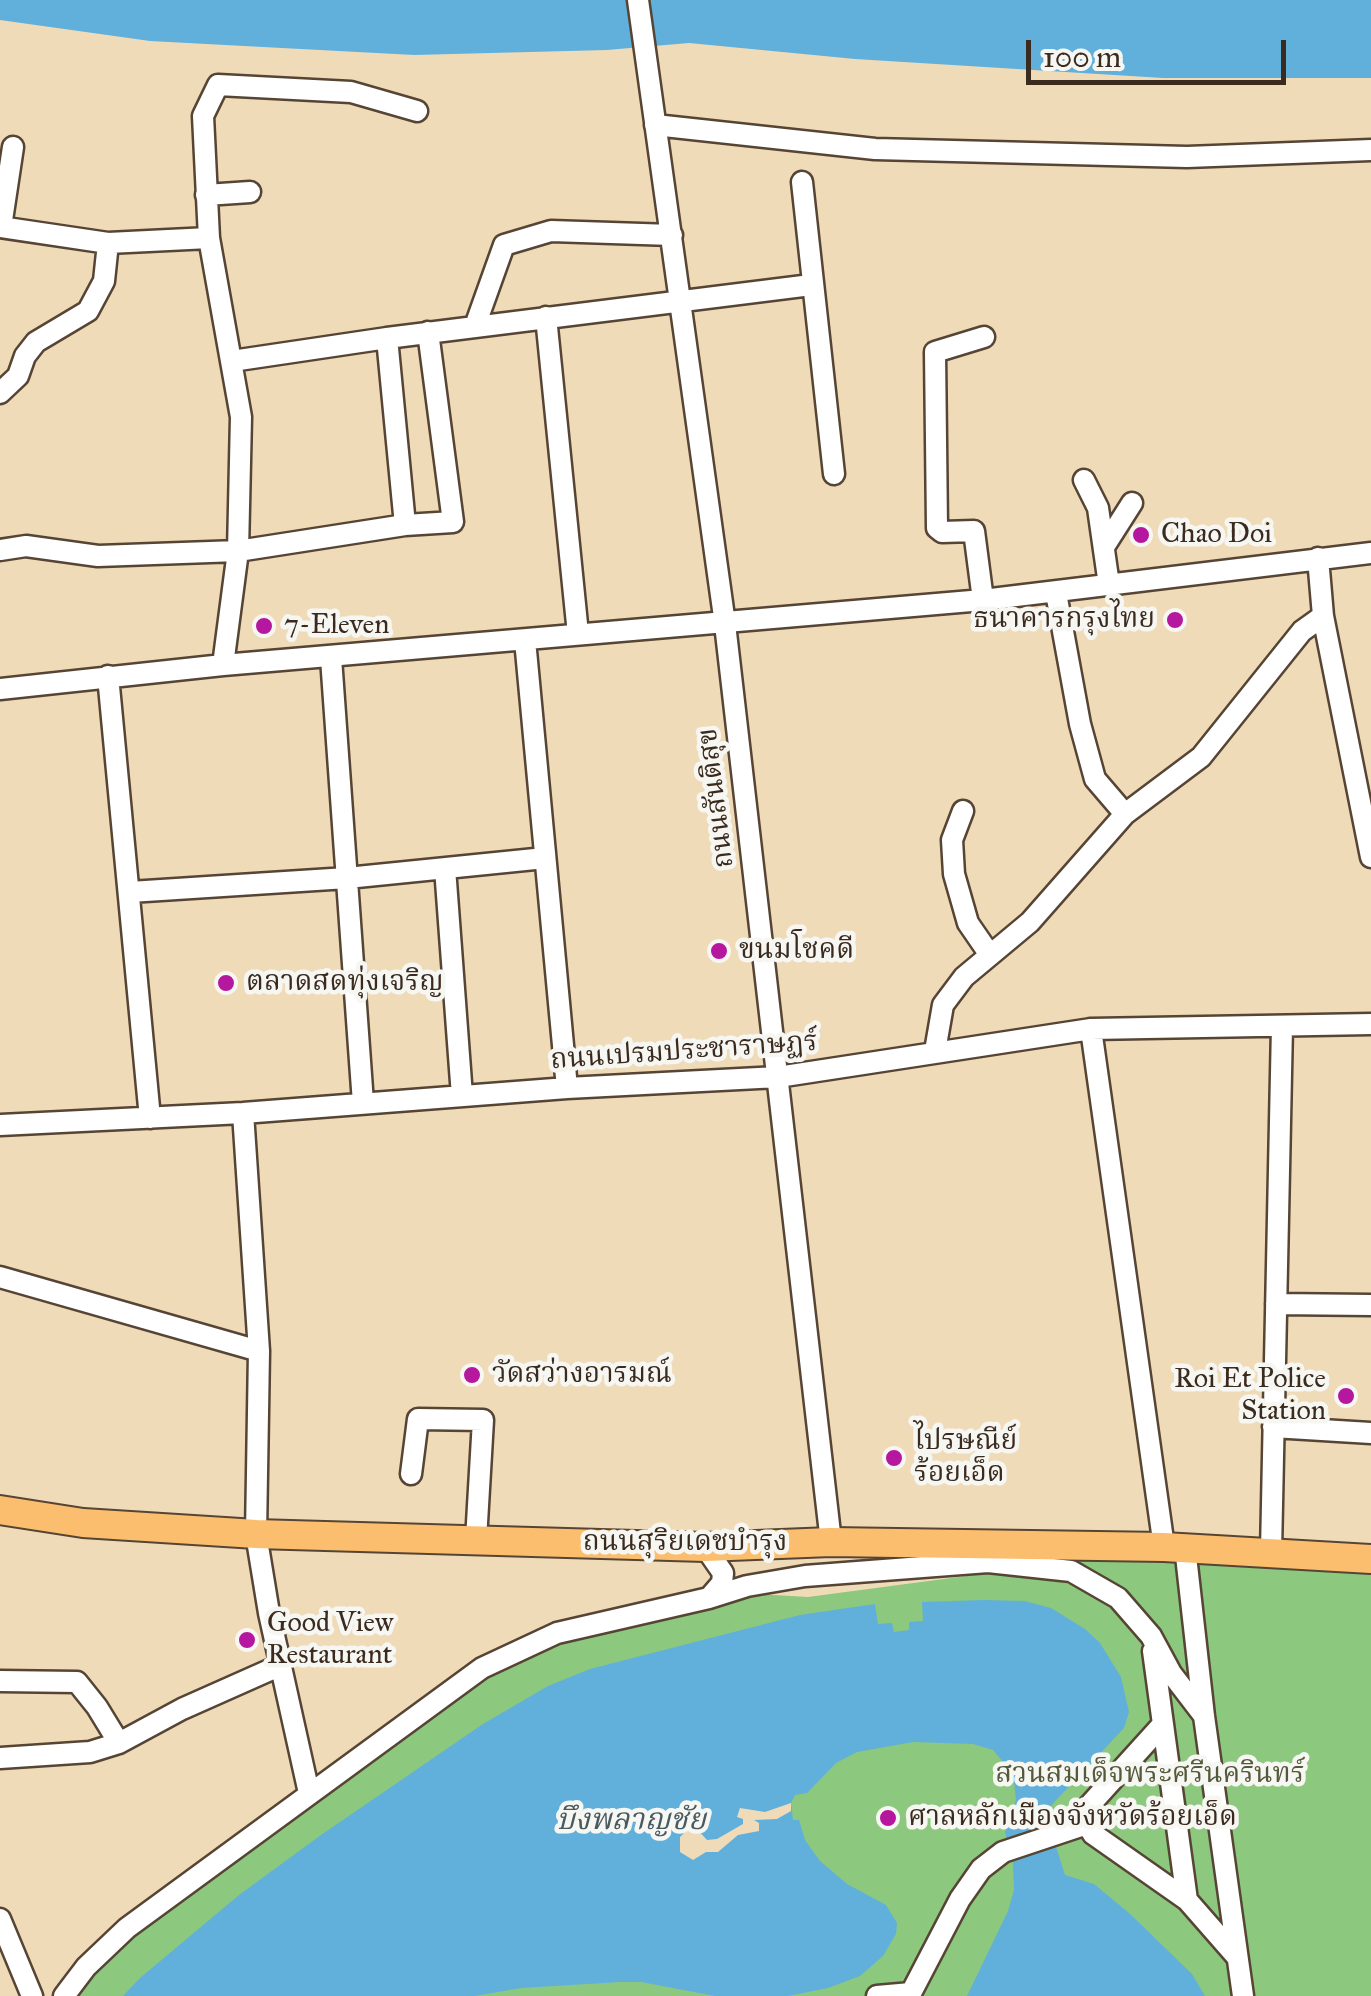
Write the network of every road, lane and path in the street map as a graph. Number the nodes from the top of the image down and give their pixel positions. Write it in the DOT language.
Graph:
graph roads {
  1 [pos="638,0"];
  2 [pos="416,111"];
  3 [pos="655,125"];
  4 [pos="13,147"];
  5 [pos="1371,150"];
  6 [pos="802,182"];
  7 [pos="250,192"];
  8 [pos="206,195"];
  9 [pos="1,227"];
  10 [pos="672,234"];
  11 [pos="209,238"];
  12 [pos="108,243"];
  13 [pos="811,285"];
  14 [pos="682,301"];
  15 [pos="546,317"];
  16 [pos="475,326"];
  17 [pos="428,332"];
  18 [pos="984,337"];
  19 [pos="387,338"];
  20 [pos="232,361"];
  21 [pos="0,393"];
  22 [pos="834,474"];
  23 [pos="1084,480"];
  24 [pos="1132,503"];
  25 [pos="405,525"];
  26 [pos="1104,547"];
  27 [pos="0,550"];
  28 [pos="238,550"];
  29 [pos="1371,553"];
  30 [pos="1318,558"];
  31 [pos="1110,585"];
  32 [pos="1056,593"];
  33 [pos="983,600"];
  34 [pos="1323,616"];
  35 [pos="725,624"];
  36 [pos="578,634"];
  37 [pos="525,640"];
  38 [pos="331,658"];
  39 [pos="223,665"];
  40 [pos="108,676"];
  41 [pos="0,689"];
  42 [pos="964,811"];
  43 [pos="1124,814"];
  44 [pos="545,858"];
  45 [pos="1371,858"];
  46 [pos="445,868"];
  47 [pos="347,878"];
  48 [pos="130,892"];
  49 [pos="990,954"];
  50 [pos="1371,1024"];
  51 [pos="1282,1026"];
  52 [pos="1091,1030"];
  53 [pos="935,1051"];
  54 [pos="778,1077"];
  55 [pos="566,1088"];
  56 [pos="462,1096"];
  57 [pos="363,1103"];
  58 [pos="243,1114"];
  59 [pos="150,1118"];
  60 [pos="0,1125"];
  61 [pos="0,1277"];
  62 [pos="1276,1304"];
  63 [pos="1371,1305"];
  64 [pos="259,1352"];
  65 [pos="1273,1428"];
  66 [pos="1371,1433"];
  67 [pos="411,1474"];
  68 [pos="0,1510"];
  69 [pos="256,1534"];
  70 [pos="476,1540"];
  71 [pos="831,1542"];
  72 [pos="705,1547"];
  73 [pos="1174,1547"];
  74 [pos="1271,1552"];
  75 [pos="1371,1559"];
  76 [pos="709,1598"];
  77 [pos="1151,1636"];
  78 [pos="281,1665"];
  79 [pos="0,1681"];
  80 [pos="1204,1716"];
  81 [pos="1163,1724"];
  82 [pos="119,1743"];
  83 [pos="0,1758"];
  84 [pos="309,1794"];
  85 [pos="1087,1824"];
  86 [pos="1187,1900"];
  87 [pos="0,1919"];
  88 [pos="1238,1957"];
  89 [pos="913,1994"];
  90 [pos="32,1996"];
  91 [pos="64,1996"];
  92 [pos="877,1996"];
  93 [pos="1243,1996"];
  1 -- 3 [label="street, ถนนสันติสุข"];
  2 -- 8 [label="street"];
  3 -- 5 [label="street"];
  3 -- 10 [label="street, ถนนสันติสุข"];
  4 -- 9 [label="street"];
  6 -- 13 [label="street"];
  7 -- 8 [label="street"];
  8 -- 11 [label="street"];
  9 -- 12 [label="street"];
  10 -- 14 [label="street, ถนนสันติสุข"];
  10 -- 16 [label="street"];
  11 -- 12 [label="street"];
  11 -- 20 [label="street"];
  12 -- 21 [label="street"];
  13 -- 14 [label="street"];
  13 -- 22 [label="street"];
  14 -- 15 [label="street"];
  14 -- 35 [label="street, ถนนสันติสุข"];
  15 -- 16 [label="street"];
  15 -- 36 [label="street"];
  16 -- 17 [label="street"];
  17 -- 19 [label="street"];
  17 -- 25 [label="street"];
  18 -- 33 [label="street"];
  19 -- 20 [label="street"];
  19 -- 25 [label="street"];
  20 -- 28 [label="street"];
  23 -- 26 [label="street"];
  24 -- 26 [label="street"];
  25 -- 28 [label="street"];
  26 -- 31 [label="street"];
  27 -- 28 [label="street"];
  28 -- 39 [label="street"];
  29 -- 30 [label="street"];
  30 -- 31 [label="street"];
  30 -- 34 [label="street"];
  31 -- 32 [label="street"];
  32 -- 33 [label="street"];
  32 -- 43 [label="street"];
  33 -- 35 [label="street"];
  34 -- 43 [label="street"];
  34 -- 45 [label="street"];
  35 -- 36 [label="street"];
  35 -- 54 [label="street, ถนนสันติสุข"];
  36 -- 37 [label="street"];
  37 -- 38 [label="street"];
  37 -- 44 [label="street"];
  38 -- 39 [label="street"];
  38 -- 47 [label="street"];
  39 -- 40 [label="street"];
  40 -- 41 [label="street"];
  40 -- 48 [label="street"];
  42 -- 49 [label="street"];
  43 -- 49 [label="street"];
  44 -- 46 [label="street"];
  44 -- 55 [label="street"];
  46 -- 47 [label="street"];
  46 -- 56 [label="street"];
  47 -- 48 [label="street"];
  47 -- 57 [label="street"];
  48 -- 59 [label="street"];
  49 -- 53 [label="street"];
  50 -- 51 [label="street, ถนนเปรมประชาราษฏร์"];
  51 -- 52 [label="street, ถนนเปรมประชาราษฏร์"];
  51 -- 62 [label="street"];
  52 -- 53 [label="street, ถนนเปรมประชาราษฏร์"];
  52 -- 73 [label="street"];
  53 -- 54 [label="street, ถนนเปรมประชาราษฏร์"];
  54 -- 55 [label="street, ถนนเปรมประชาราษฏร์"];
  54 -- 71 [label="street, ถนนสันติสุข"];
  55 -- 56 [label="street, ถนนเปรมประชาราษฏร์"];
  56 -- 57 [label="street, ถนนเปรมประชาราษฏร์"];
  57 -- 58 [label="street, ถนนเปรมประชาราษฏร์"];
  58 -- 59 [label="street, ถนนเปรมประชาราษฏร์"];
  58 -- 64 [label="street"];
  59 -- 60 [label="street, ถนนเปรมประชาราษฏร์"];
  61 -- 64 [label="street"];
  62 -- 63 [label="street"];
  62 -- 65 [label="street"];
  64 -- 69 [label="street"];
  65 -- 66 [label="street"];
  65 -- 74 [label="street"];
  67 -- 70 [label="street"];
  68 -- 69 [label="main road, ถนนสุริยเดชบำรุง"];
  69 -- 70 [label="main road, ถนนสุริยเดชบำรุง"];
  69 -- 78 [label="street"];
  70 -- 72 [label="main road, ถนนสุริยเดชบำรุง"];
  71 -- 72 [label="main road, ถนนสุริยเดชบำรุง"];
  71 -- 73 [label="main road, ถนนสุริยเดชบำรุง"];
  72 -- 76 [label="street"];
  73 -- 74 [label="main road, ถนนสุริยเดชบำรุง"];
  73 -- 80 [label="street"];
  74 -- 75 [label="main road, ถนนสุริยเดชบำรุง"];
  76 -- 77 [label="street"];
  76 -- 84 [label="street"];
  77 -- 80 [label="street"];
  77 -- 81 [label="street"];
  78 -- 82 [label="street"];
  78 -- 84 [label="street"];
  79 -- 82 [label="street"];
  80 -- 88 [label="street"];
  81 -- 85 [label="street"];
  81 -- 86 [label="street"];
  82 -- 83 [label="street"];
  84 -- 91 [label="street"];
  85 -- 86 [label="street"];
  85 -- 89 [label="street"];
  86 -- 88 [label="street"];
  87 -- 90 [label="street"];
  88 -- 93 [label="street"];
  89 -- 92 [label="street"];
}
